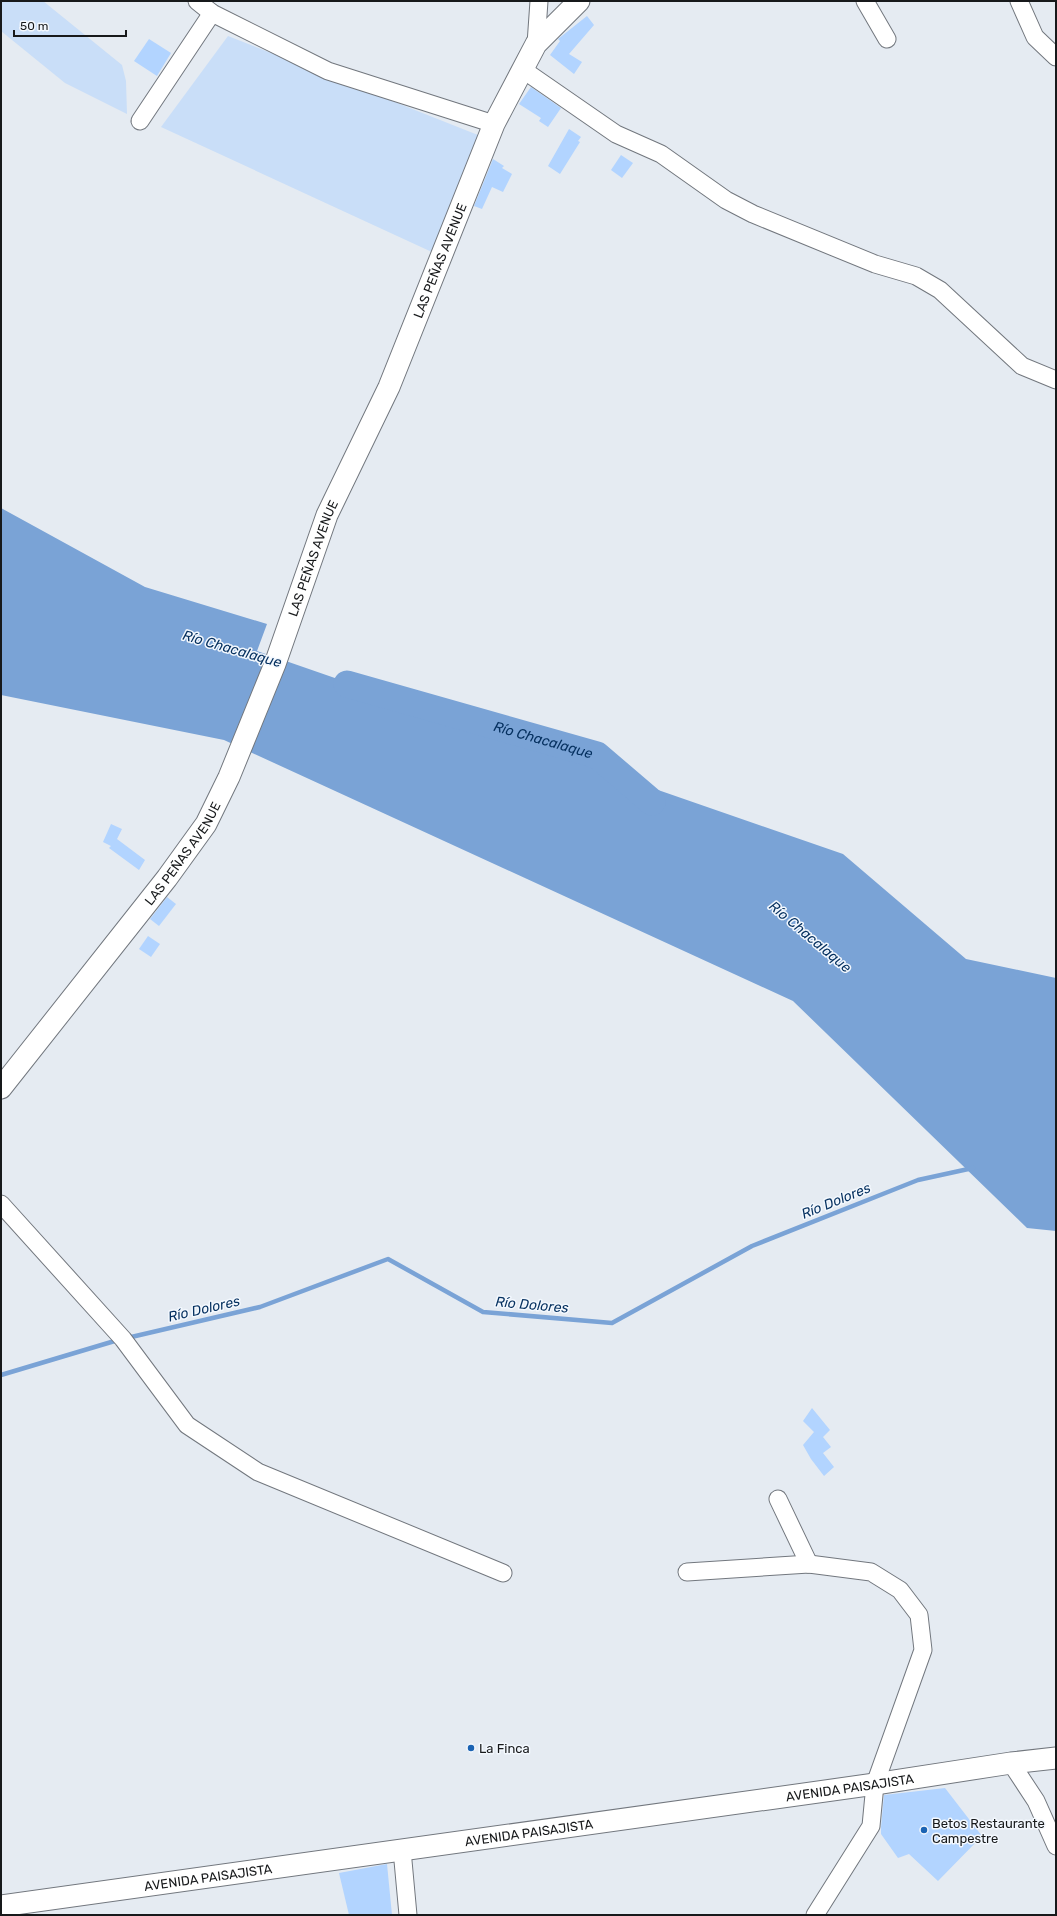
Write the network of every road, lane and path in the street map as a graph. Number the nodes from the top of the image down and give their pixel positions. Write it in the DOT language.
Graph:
graph roads {
  1 [pos="197,1"];
  2 [pos="539,1"];
  3 [pos="579,1"];
  4 [pos="865,1"];
  5 [pos="1019,1"];
  6 [pos="212,13"];
  7 [pos="887,39"];
  8 [pos="536,44"];
  9 [pos="1056,57"];
  10 [pos="522,69"];
  11 [pos="140,121"];
  12 [pos="494,124"];
  13 [pos="1056,380"];
  14 [pos="1,1088"];
  15 [pos="1,1204"];
  16 [pos="778,1499"];
  17 [pos="809,1564"];
  18 [pos="687,1572"];
  19 [pos="503,1573"];
  20 [pos="1056,1758"];
  21 [pos="1011,1763"];
  22 [pos="875,1784"];
  23 [pos="1056,1846"];
  24 [pos="402,1850"];
  25 [pos="1,1906"];
  26 [pos="408,1915"];
  27 [pos="815,1915"];
  1 -- 6 [label="street"];
  2 -- 8 [label="street"];
  3 -- 8 [label="main road, LAS PEÑAS AVENUE"];
  4 -- 7 [label="street"];
  5 -- 9 [label="street"];
  6 -- 11 [label="street"];
  6 -- 12 [label="street"];
  8 -- 10 [label="main road, LAS PEÑAS AVENUE"];
  10 -- 12 [label="main road, LAS PEÑAS AVENUE"];
  10 -- 13 [label="street"];
  12 -- 14 [label="main road, LAS PEÑAS AVENUE"];
  15 -- 19 [label="street"];
  16 -- 17 [label="street"];
  17 -- 18 [label="street"];
  17 -- 22 [label="street"];
  20 -- 21 [label="main road, AVENIDA PAISAJISTA"];
  21 -- 22 [label="main road, AVENIDA PAISAJISTA"];
  21 -- 23 [label="street"];
  22 -- 24 [label="main road, AVENIDA PAISAJISTA"];
  22 -- 27 [label="street"];
  24 -- 25 [label="main road, AVENIDA PAISAJISTA"];
  24 -- 26 [label="street"];
}
